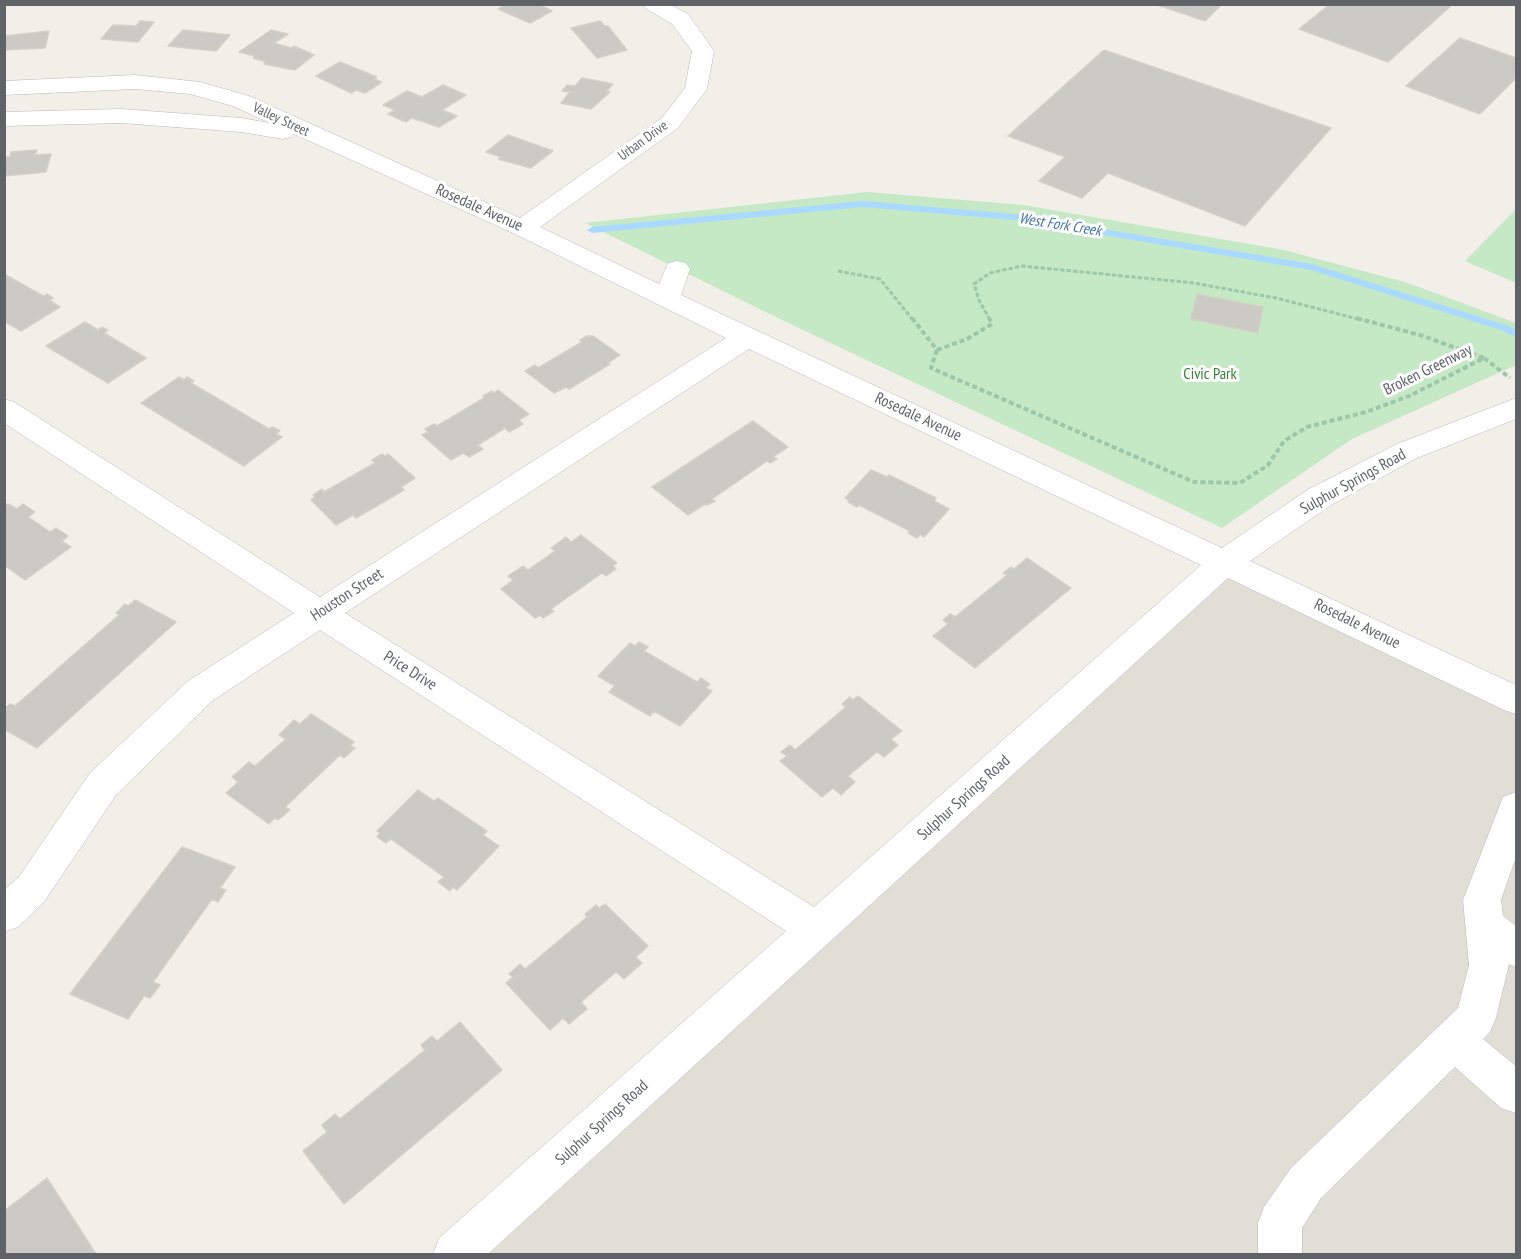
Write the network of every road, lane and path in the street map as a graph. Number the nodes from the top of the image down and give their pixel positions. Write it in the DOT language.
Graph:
graph roads {
  1 [pos="652,4"];
  2 [pos="4,88"];
  3 [pos="4,119"];
  4 [pos="317,137"];
  5 [pos="522,228"];
  6 [pos="677,269"];
  7 [pos="838,271"];
  8 [pos="667,298"];
  9 [pos="747,337"];
  10 [pos="937,351"];
  11 [pos="1484,358"];
  12 [pos="1516,396"];
  13 [pos="4,409"];
  14 [pos="1226,561"];
  15 [pos="319,613"];
  16 [pos="1516,700"];
  17 [pos="1516,808"];
  18 [pos="4,915"];
  19 [pos="1484,924"];
  20 [pos="818,930"];
  21 [pos="1516,949"];
  22 [pos="1454,1040"];
  23 [pos="1516,1093"];
  24 [pos="455,1254"];
  25 [pos="1280,1254"];
  1 -- 5 [label="street, Urban Drive"];
  2 -- 4 [label="street, Valley Street"];
  3 -- 4 [label="street, Valley Street"];
  4 -- 5 [label="street, Rosedale Avenue"];
  5 -- 8 [label="street, Rosedale Avenue"];
  6 -- 8 [label="street"];
  7 -- 10 [label="path, Broken Greenway"];
  8 -- 9 [label="street, Rosedale Avenue"];
  9 -- 14 [label="street, Rosedale Avenue"];
  9 -- 15 [label="street, Houston Street"];
  10 -- 11 [label="path, Broken Greenway"];
  10 -- 11 [label="path, Broken Greenway"];
  11 -- 12 [label="path"];
  12 -- 14 [label="street, Sulphur Springs Road"];
  13 -- 15 [label="street, Price Drive"];
  14 -- 16 [label="street, Rosedale Avenue"];
  14 -- 20 [label="street, Sulphur Springs Road"];
  15 -- 18 [label="street, Houston Street"];
  15 -- 20 [label="street, Price Drive"];
  17 -- 19 [label="street"];
  19 -- 21 [label="street"];
  19 -- 22 [label="street"];
  20 -- 24 [label="street, Sulphur Springs Road"];
  22 -- 23 [label="street"];
  22 -- 25 [label="street"];
}
